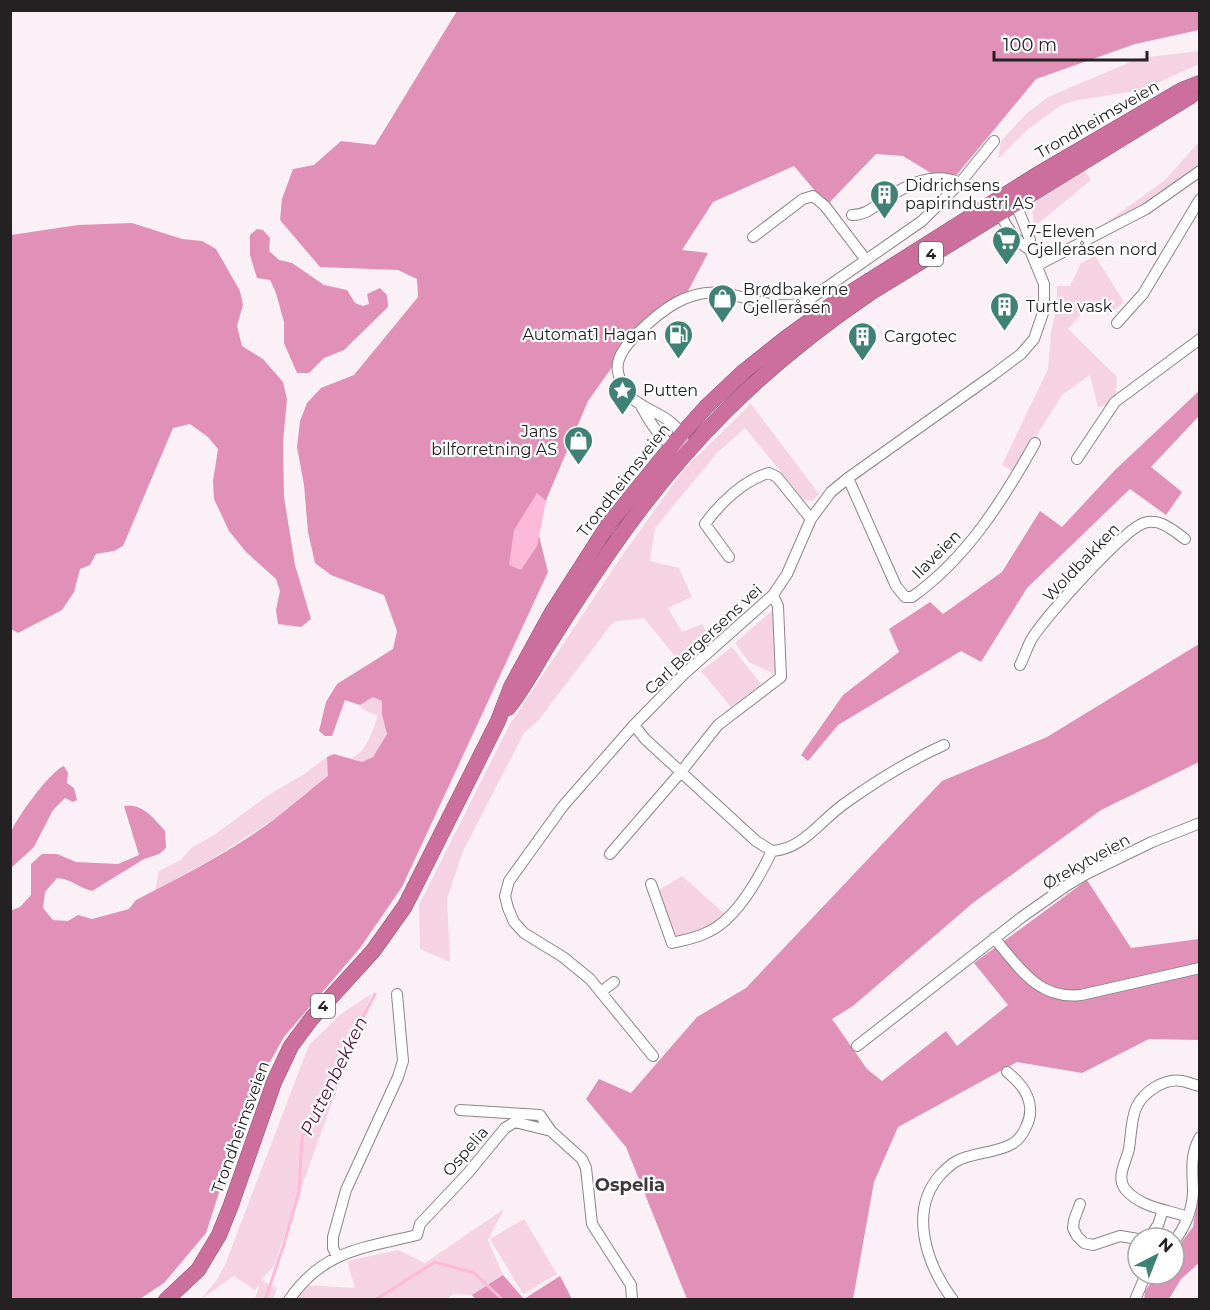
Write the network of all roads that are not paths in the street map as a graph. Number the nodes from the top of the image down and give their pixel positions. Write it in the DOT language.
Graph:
graph roads {
  1 [pos="1200,83"];
  2 [pos="1200,88"];
  3 [pos="994,141"];
  4 [pos="1200,171"];
  5 [pos="960,183"];
  6 [pos="1200,199"];
  7 [pos="1007,200"];
  8 [pos="1000,212"];
  9 [pos="852,214"];
  10 [pos="753,237"];
  11 [pos="1030,250"];
  12 [pos="866,260"];
  13 [pos="1038,265"];
  14 [pos="1117,323"];
  15 [pos="1200,339"];
  16 [pos="677,440"];
  17 [pos="1035,443"];
  18 [pos="687,452"];
  19 [pos="1077,459"];
  20 [pos="848,478"];
  21 [pos="811,519"];
  22 [pos="1185,539"];
  23 [pos="729,557"];
  24 [pos="772,595"];
  25 [pos="1020,665"];
  26 [pos="498,721"];
  27 [pos="634,726"];
  28 [pos="944,745"];
  29 [pos="681,772"];
  30 [pos="1200,824"];
  31 [pos="772,851"];
  32 [pos="610,854"];
  33 [pos="651,884"];
  34 [pos="994,938"];
  35 [pos="1200,968"];
  36 [pos="614,982"];
  37 [pos="602,992"];
  38 [pos="397,994"];
  39 [pos="857,1046"];
  40 [pos="653,1056"];
  41 [pos="1008,1072"];
  42 [pos="1200,1086"];
  43 [pos="460,1110"];
  44 [pos="551,1131"];
  45 [pos="1200,1137"];
  46 [pos="1080,1204"];
  47 [pos="1163,1210"];
  48 [pos="1188,1217"];
  49 [pos="1157,1226"];
  50 [pos="1183,1226"];
  51 [pos="1126,1237"];
  52 [pos="337,1256"];
  53 [pos="166,1299"];
  54 [pos="289,1299"];
  55 [pos="632,1299"];
  56 [pos="953,1299"];
  1 -- 7 [label="highway, Trondheimsveien / 4"];
  2 -- 7 [label="highway, Trondheimsveien / 4"];
  3 -- 5 [label="street"];
  4 -- 13 [label="street"];
  5 -- 9 [label="street"];
  5 -- 12 [label="street"];
  6 -- 14 [label="street"];
  7 -- 8 [label="highway, Trondheimsveien / 4"];
  7 -- 11 [label="street, Carl Bergersens vei"];
  7 -- 16 [label="highway, Trondheimsveien / 4"];
  8 -- 11 [label="street, Carl Bergersens vei"];
  8 -- 18 [label="highway, Trondheimsveien / 4"];
  10 -- 12 [label="street"];
  11 -- 13 [label="street, Carl Bergersens vei"];
  12 -- 16 [label="street"];
  13 -- 20 [label="street, Carl Bergersens vei"];
  15 -- 19 [label="street"];
  16 -- 18 [label="street"];
  16 -- 26 [label="highway, Trondheimsveien / 4"];
  17 -- 20 [label="street, Ilaveien"];
  18 -- 26 [label="highway, Trondheimsveien / 4"];
  20 -- 21 [label="street, Carl Bergersens vei"];
  21 -- 23 [label="street"];
  21 -- 24 [label="street, Carl Bergersens vei"];
  22 -- 25 [label="street, Woldbakken"];
  24 -- 27 [label="street, Carl Bergersens vei"];
  24 -- 29 [label="street"];
  26 -- 53 [label="highway, Trondheimsveien / 4"];
  27 -- 29 [label="street"];
  27 -- 37 [label="street, Carl Bergersens vei"];
  28 -- 31 [label="street"];
  29 -- 31 [label="street"];
  29 -- 32 [label="street"];
  30 -- 34 [label="street, Ørekytveien"];
  31 -- 33 [label="street"];
  34 -- 35 [label="street"];
  34 -- 39 [label="street, Ørekytveien"];
  36 -- 37 [label="street"];
  37 -- 40 [label="street, Carl Bergersens vei"];
  38 -- 52 [label="street"];
  41 -- 56 [label="street"];
  42 -- 47 [label="street"];
  43 -- 44 [label="street"];
  44 -- 52 [label="street, Ospelia"];
  44 -- 55 [label="street, Ospelia"];
  45 -- 48 [label="street"];
  46 -- 51 [label="street"];
  47 -- 48 [label="street"];
  47 -- 49 [label="street"];
  48 -- 50 [label="street"];
  52 -- 54 [label="street, Ospelia"];
}
